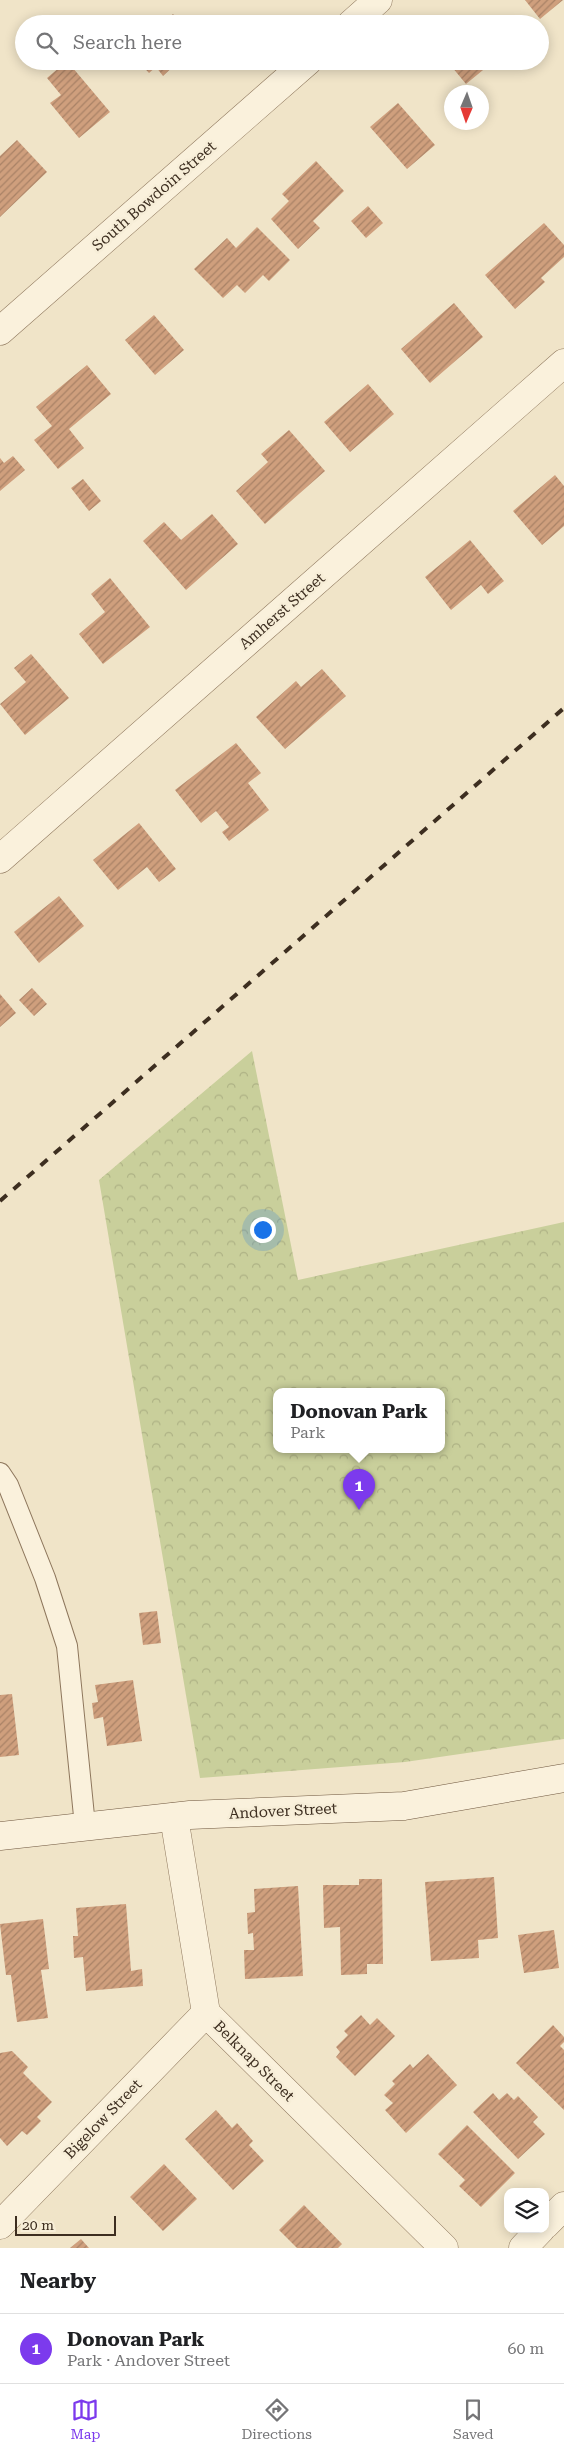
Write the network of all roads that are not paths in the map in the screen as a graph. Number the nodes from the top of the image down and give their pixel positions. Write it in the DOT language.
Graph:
graph roads {
  1 [pos="378,0"];
  2 [pos="361,15"];
  3 [pos="298,70"];
  4 [pos="0,332"];
  5 [pos="564,363"];
  6 [pos="0,859"];
  7 [pos="0,1473"];
  8 [pos="564,1778"];
  9 [pos="174,1817"];
  10 [pos="85,1826"];
  11 [pos="0,1836"];
  12 [pos="206,2013"];
  13 [pos="564,2206"];
  14 [pos="549,2221"];
  15 [pos="0,2225"];
  16 [pos="537,2233"];
  17 [pos="444,2248"];
  18 [pos="523,2248"];
  1 -- 2 [label="street"];
  3 -- 4 [label="street, South Bowdoin Street"];
  5 -- 6 [label="street, Amherst Street"];
  7 -- 10 [label="lane"];
  8 -- 9 [label="street, Andover Street"];
  9 -- 10 [label="street, Andover Street"];
  9 -- 12 [label="street, Belknap Street"];
  10 -- 11 [label="street, Andover Street"];
  12 -- 15 [label="street, Bigelow Street"];
  12 -- 17 [label="street, Belknap Street"];
  13 -- 14 [label="street"];
  16 -- 18 [label="street"];
}
